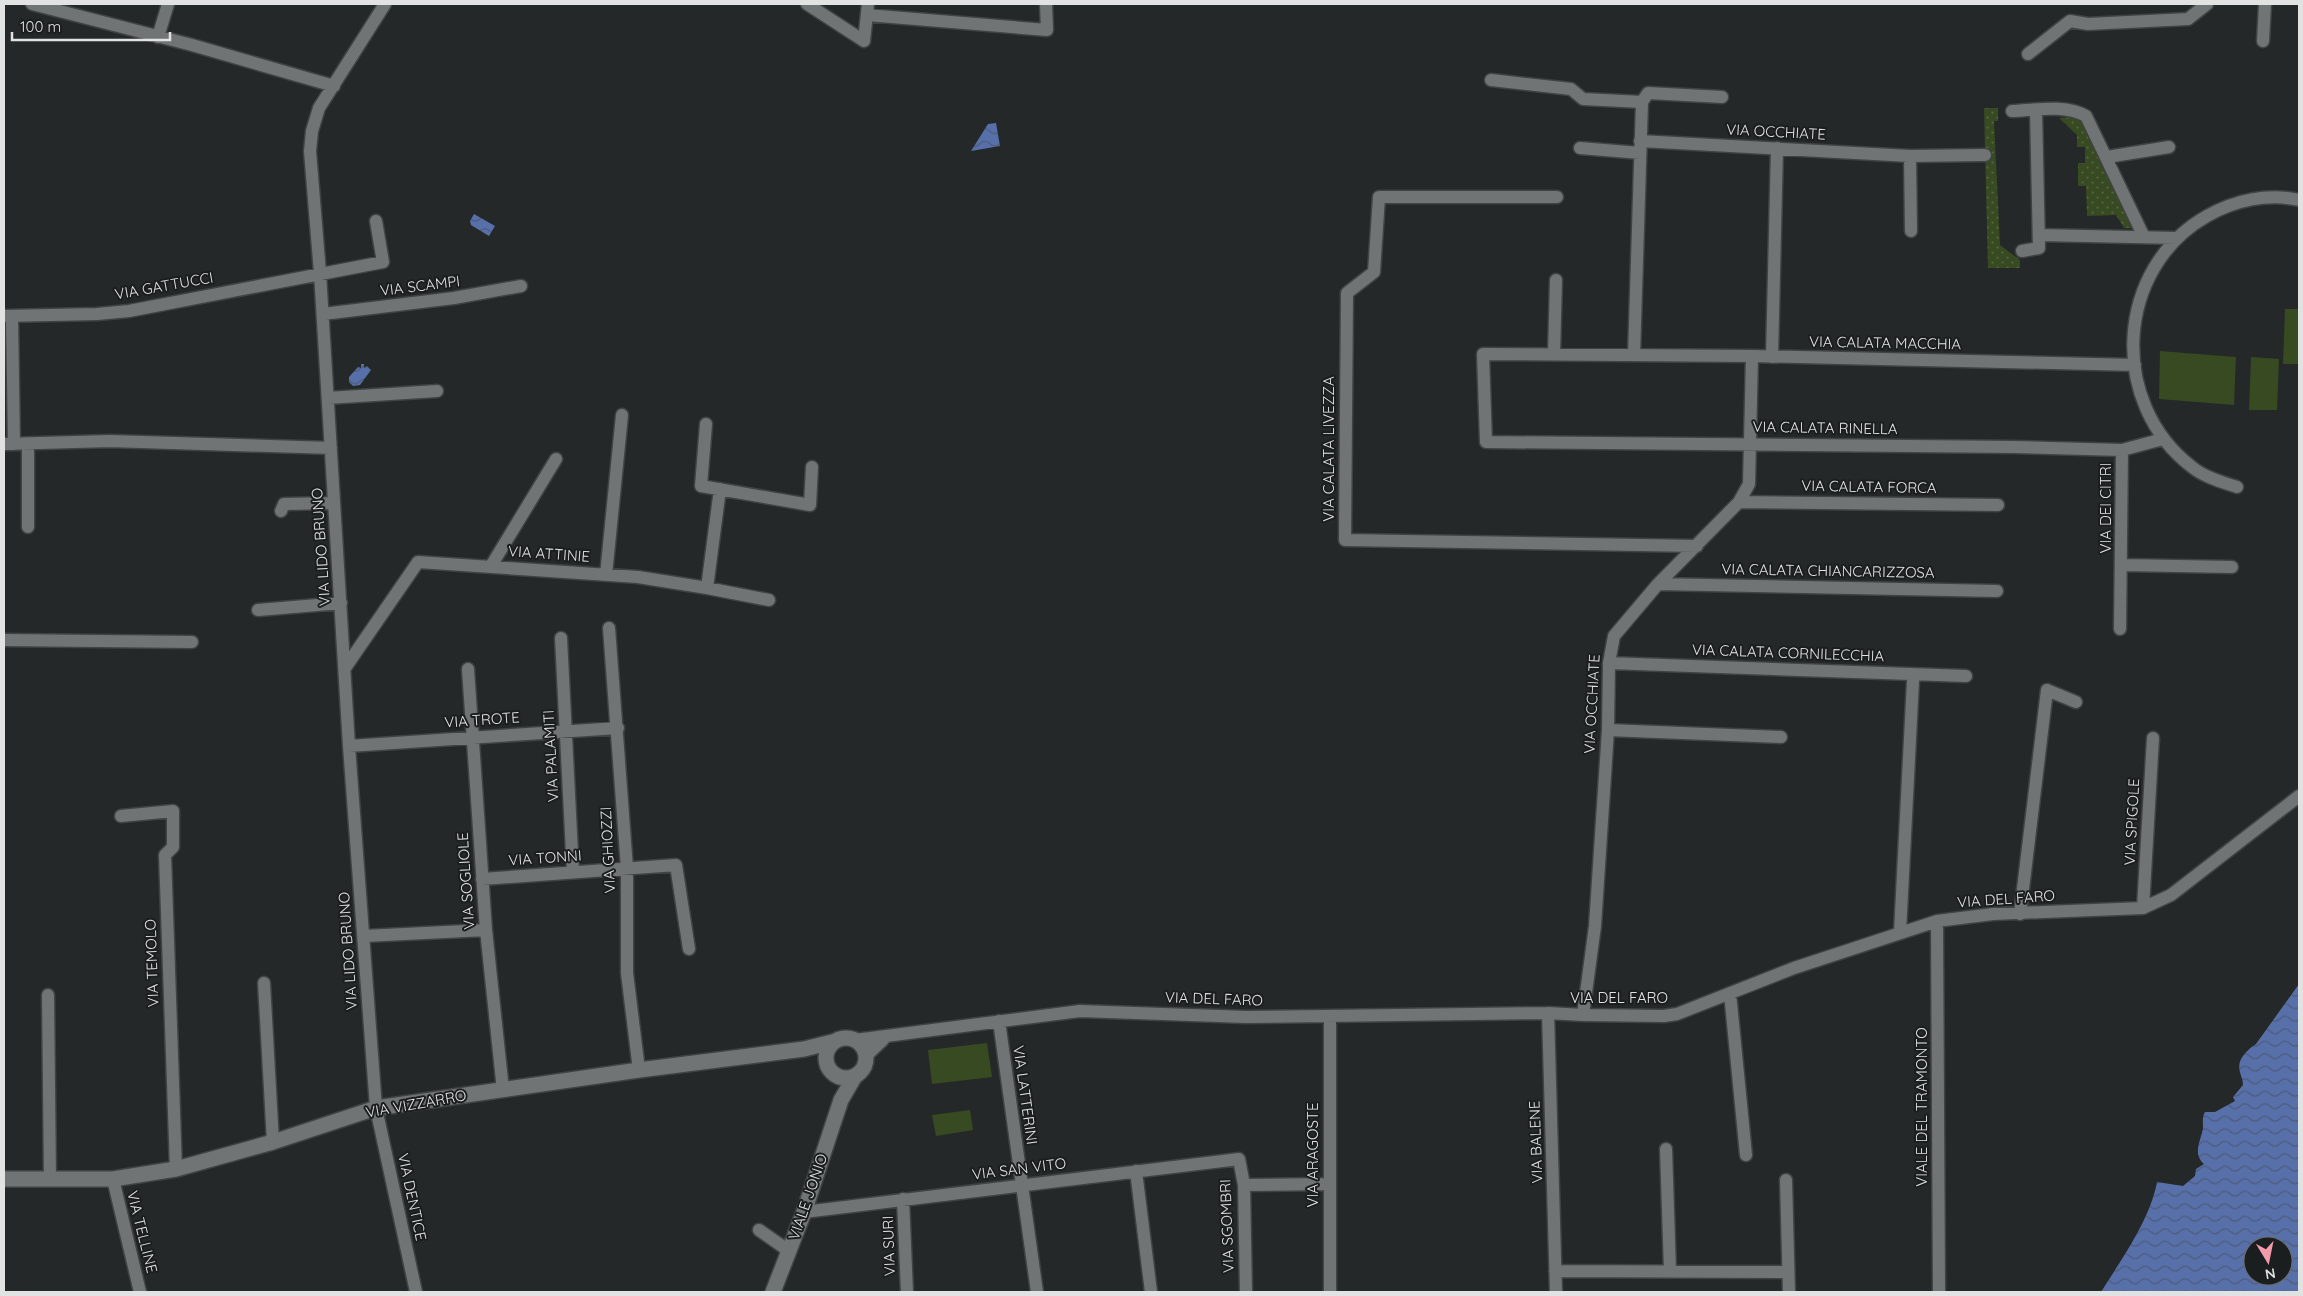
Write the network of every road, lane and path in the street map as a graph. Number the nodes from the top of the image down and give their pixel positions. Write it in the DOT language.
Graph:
graph roads {
  1 [pos="32,4"];
  2 [pos="168,4"];
  3 [pos="385,4"];
  4 [pos="807,4"];
  5 [pos="1046,4"];
  6 [pos="2207,4"];
  7 [pos="2265,4"];
  8 [pos="868,10"];
  9 [pos="158,37"];
  10 [pos="2263,42"];
  11 [pos="2028,54"];
  12 [pos="1491,80"];
  13 [pos="334,86"];
  14 [pos="1722,97"];
  15 [pos="1642,102"];
  16 [pos="2036,110"];
  17 [pos="2012,111"];
  18 [pos="1640,147"];
  19 [pos="2169,147"];
  20 [pos="1580,148"];
  21 [pos="1777,148"];
  22 [pos="1985,155"];
  23 [pos="1910,156"];
  24 [pos="2107,158"];
  25 [pos="1557,197"];
  26 [pos="2299,200"];
  27 [pos="376,221"];
  28 [pos="1911,231"];
  29 [pos="2039,235"];
  30 [pos="2144,237"];
  31 [pos="2177,238"];
  32 [pos="2022,251"];
  33 [pos="320,273"];
  34 [pos="1556,280"];
  35 [pos="522,286"];
  36 [pos="323,314"];
  37 [pos="8,316"];
  38 [pos="1554,354"];
  39 [pos="1634,355"];
  40 [pos="1752,356"];
  41 [pos="1772,357"];
  42 [pos="2135,365"];
  43 [pos="437,391"];
  44 [pos="328,398"];
  45 [pos="622,415"];
  46 [pos="706,424"];
  47 [pos="2163,439"];
  48 [pos="1486,442"];
  49 [pos="9,444"];
  50 [pos="28,444"];
  51 [pos="1750,444"];
  52 [pos="330,448"];
  53 [pos="2122,450"];
  54 [pos="556,459"];
  55 [pos="812,467"];
  56 [pos="2237,487"];
  57 [pos="720,490"];
  58 [pos="1740,502"];
  59 [pos="334,504"];
  60 [pos="1998,505"];
  61 [pos="281,511"];
  62 [pos="28,527"];
  63 [pos="1697,546"];
  64 [pos="2122,565"];
  65 [pos="491,566"];
  66 [pos="2232,567"];
  67 [pos="606,575"];
  68 [pos="1658,584"];
  69 [pos="706,588"];
  70 [pos="1997,591"];
  71 [pos="769,600"];
  72 [pos="341,603"];
  73 [pos="258,610"];
  74 [pos="610,628"];
  75 [pos="2120,629"];
  76 [pos="561,638"];
  77 [pos="4,640"];
  78 [pos="192,642"];
  79 [pos="1609,663"];
  80 [pos="345,668"];
  81 [pos="468,669"];
  82 [pos="1966,676"];
  83 [pos="1913,682"];
  84 [pos="2076,702"];
  85 [pos="618,728"];
  86 [pos="1608,730"];
  87 [pos="566,731"];
  88 [pos="472,736"];
  89 [pos="1781,737"];
  90 [pos="2153,738"];
  91 [pos="349,746"];
  92 [pos="2299,796"];
  93 [pos="121,816"];
  94 [pos="627,868"];
  95 [pos="572,872"];
  96 [pos="482,879"];
  97 [pos="2143,908"];
  98 [pos="2020,914"];
  99 [pos="1937,921"];
  100 [pos="486,930"];
  101 [pos="1900,932"];
  102 [pos="364,936"];
  103 [pos="689,949"];
  104 [pos="264,983"];
  105 [pos="1730,993"];
  106 [pos="48,995"];
  107 [pos="1548,1013"];
  108 [pos="1583,1015"];
  109 [pos="1330,1017"];
  110 [pos="999,1021"];
  111 [pos="886,1037"];
  112 [pos="855,1040"];
  113 [pos="836,1041"];
  114 [pos="804,1049"];
  115 [pos="866,1056"];
  116 [pos="826,1058"];
  117 [pos="639,1070"];
  118 [pos="836,1075"];
  119 [pos="855,1076"];
  120 [pos="503,1090"];
  121 [pos="841,1100"];
  122 [pos="376,1108"];
  123 [pos="273,1142"];
  124 [pos="1666,1149"];
  125 [pos="1746,1155"];
  126 [pos="1239,1159"];
  127 [pos="176,1169"];
  128 [pos="1136,1171"];
  129 [pos="4,1179"];
  130 [pos="50,1179"];
  131 [pos="113,1179"];
  132 [pos="1786,1180"];
  133 [pos="1329,1184"];
  134 [pos="1021,1185"];
  135 [pos="1244,1185"];
  136 [pos="903,1199"];
  137 [pos="804,1212"];
  138 [pos="759,1230"];
  139 [pos="789,1251"];
  140 [pos="1555,1271"];
  141 [pos="1670,1271"];
  142 [pos="1788,1272"];
  143 [pos="140,1292"];
  144 [pos="416,1292"];
  145 [pos="773,1292"];
  146 [pos="907,1292"];
  147 [pos="1037,1292"];
  148 [pos="1151,1292"];
  149 [pos="1246,1292"];
  150 [pos="1330,1292"];
  151 [pos="1556,1292"];
  152 [pos="1789,1292"];
  153 [pos="1939,1292"];
  1 -- 9 [label="street"];
  2 -- 9 [label="street"];
  3 -- 13 [label="street, VIA LIDO BRUNO"];
  4 -- 8 [label="street"];
  5 -- 8 [label="street"];
  6 -- 11 [label="street"];
  7 -- 10 [label="street"];
  9 -- 13 [label="street"];
  12 -- 15 [label="street"];
  13 -- 33 [label="street, VIA LIDO BRUNO"];
  14 -- 15 [label="street"];
  15 -- 18 [label="street"];
  16 -- 17 [label="street"];
  16 -- 24 [label="street"];
  16 -- 29 [label="street"];
  18 -- 20 [label="street"];
  18 -- 21 [label="street, VIA OCCHIATE"];
  18 -- 39 [label="street"];
  19 -- 24 [label="street"];
  21 -- 23 [label="street, VIA OCCHIATE"];
  21 -- 41 [label="street"];
  22 -- 23 [label="street, VIA OCCHIATE"];
  23 -- 28 [label="street"];
  24 -- 30 [label="street"];
  25 -- 63 [label="street, VIA CALATA LIVEZZA"];
  26 -- 31 [label="street"];
  27 -- 33 [label="street, VIA GATTUCCI"];
  29 -- 30 [label="street"];
  29 -- 32 [label="street"];
  30 -- 31 [label="street"];
  31 -- 42 [label="street"];
  33 -- 36 [label="street, VIA LIDO BRUNO"];
  33 -- 37 [label="street, VIA GATTUCCI"];
  34 -- 38 [label="street"];
  35 -- 36 [label="street, VIA SCAMPI"];
  36 -- 44 [label="street, VIA LIDO BRUNO"];
  37 -- 49 [label="street"];
  38 -- 39 [label="street, VIA CALATA MACCHIA"];
  38 -- 48 [label="street, VIA CALATA MACCHIA"];
  39 -- 40 [label="street, VIA CALATA MACCHIA"];
  40 -- 41 [label="street, VIA CALATA MACCHIA"];
  40 -- 51 [label="street, VIA OCCHIATE"];
  41 -- 42 [label="street, VIA CALATA MACCHIA"];
  42 -- 47 [label="street"];
  43 -- 44 [label="street"];
  44 -- 52 [label="street, VIA LIDO BRUNO"];
  45 -- 67 [label="street"];
  46 -- 57 [label="street"];
  47 -- 53 [label="street, VIA CALATA RINELLA"];
  47 -- 56 [label="street"];
  48 -- 51 [label="street, VIA CALATA RINELLA"];
  49 -- 50 [label="street"];
  50 -- 52 [label="street"];
  50 -- 62 [label="street"];
  51 -- 53 [label="street, VIA CALATA RINELLA"];
  51 -- 58 [label="street, VIA OCCHIATE"];
  52 -- 59 [label="street, VIA LIDO BRUNO"];
  53 -- 64 [label="street, VIA DEI CITRI"];
  54 -- 65 [label="street"];
  55 -- 57 [label="street"];
  57 -- 69 [label="street"];
  58 -- 60 [label="street, VIA CALATA FORCA"];
  58 -- 63 [label="street, VIA OCCHIATE"];
  59 -- 61 [label="street"];
  59 -- 72 [label="street, VIA LIDO BRUNO"];
  63 -- 68 [label="street, VIA OCCHIATE"];
  64 -- 66 [label="street, VIA DEI CITRI"];
  64 -- 75 [label="street, VIA DEI CITRI"];
  65 -- 67 [label="street, VIA ATTINIE"];
  65 -- 80 [label="street, VIA ATTINIE"];
  67 -- 69 [label="street, VIA ATTINIE"];
  68 -- 70 [label="street, VIA CALATA CHIANCARIZZOSA"];
  68 -- 79 [label="street, VIA OCCHIATE"];
  69 -- 71 [label="street, VIA ATTINIE"];
  72 -- 73 [label="street"];
  72 -- 80 [label="street, VIA LIDO BRUNO"];
  74 -- 85 [label="street, VIA GHIOZZI"];
  76 -- 87 [label="street, VIA PALAMITI"];
  77 -- 78 [label="street"];
  79 -- 82 [label="street, VIA CALATA CORNILECCHIA"];
  79 -- 86 [label="street, VIA OCCHIATE"];
  80 -- 91 [label="street, VIA LIDO BRUNO"];
  81 -- 88 [label="street, VIA SOGLIOLE"];
  83 -- 101 [label="street"];
  84 -- 98 [label="street"];
  85 -- 87 [label="street, VIA TROTE"];
  85 -- 94 [label="street, VIA GHIOZZI"];
  86 -- 89 [label="street"];
  86 -- 108 [label="street, VIA OCCHIATE"];
  87 -- 88 [label="street, VIA TROTE"];
  87 -- 95 [label="street, VIA PALAMITI"];
  88 -- 91 [label="street, VIA TROTE"];
  88 -- 96 [label="street, VIA SOGLIOLE"];
  90 -- 97 [label="street, VIA SPIGOLE"];
  91 -- 102 [label="street, VIA LIDO BRUNO"];
  92 -- 97 [label="street, VIA DEL FARO"];
  93 -- 127 [label="street, VIA TEMOLO"];
  94 -- 95 [label="street, VIA TONNI"];
  94 -- 103 [label="street, VIA TONNI"];
  94 -- 117 [label="street, VIA GHIOZZI"];
  95 -- 96 [label="street, VIA TONNI"];
  96 -- 100 [label="street, VIA SOGLIOLE"];
  97 -- 98 [label="street, VIA DEL FARO"];
  98 -- 99 [label="street, VIA DEL FARO"];
  99 -- 101 [label="street, VIA DEL FARO"];
  99 -- 153 [label="street, VIALE DEL TRAMONTO"];
  100 -- 102 [label="street"];
  100 -- 120 [label="street, VIA SOGLIOLE"];
  101 -- 105 [label="street, VIA DEL FARO"];
  102 -- 122 [label="street, VIA LIDO BRUNO"];
  104 -- 123 [label="street"];
  105 -- 108 [label="street, VIA DEL FARO"];
  105 -- 125 [label="street"];
  106 -- 130 [label="street"];
  107 -- 108 [label="street, VIA DEL FARO"];
  107 -- 109 [label="street, VIA DEL FARO"];
  107 -- 140 [label="street, VIA BALENE"];
  109 -- 110 [label="street, VIA DEL FARO"];
  109 -- 133 [label="street, VIA ARAGOSTE"];
  110 -- 111 [label="street, VIA DEL FARO"];
  110 -- 134 [label="street, VIA LATTERINI"];
  111 -- 112 [label="street, VIA DEL FARO"];
  111 -- 115 [label="street"];
  112 -- 113 [label="street, VIA VIZZARRO"];
  112 -- 115 [label="street"];
  113 -- 114 [label="street, VIA VIZZARRO"];
  113 -- 116 [label="street"];
  114 -- 116 [label="street, VIA VIZZARRO"];
  114 -- 117 [label="street, VIA VIZZARRO"];
  115 -- 119 [label="street"];
  116 -- 118 [label="street"];
  117 -- 120 [label="street, VIA VIZZARRO"];
  118 -- 119 [label="street"];
  118 -- 121 [label="street, VIALE JONIO"];
  119 -- 121 [label="street, VIALE JONIO"];
  120 -- 122 [label="street, VIA VIZZARRO"];
  121 -- 137 [label="street, VIALE JONIO"];
  122 -- 123 [label="street, VIA VIZZARRO"];
  122 -- 144 [label="street, VIA DENTICE"];
  123 -- 127 [label="street, VIA VIZZARRO"];
  124 -- 141 [label="street"];
  126 -- 128 [label="street, VIA SAN VITO"];
  126 -- 135 [label="street, VIA SGOMBRI"];
  127 -- 131 [label="street, VIA VIZZARRO"];
  128 -- 134 [label="street, VIA SAN VITO"];
  128 -- 148 [label="street"];
  129 -- 130 [label="street, VIA VIZZARRO"];
  130 -- 131 [label="street, VIA VIZZARRO"];
  131 -- 143 [label="street, VIA TELLINE"];
  132 -- 142 [label="street"];
  133 -- 135 [label="street"];
  133 -- 150 [label="street, VIA ARAGOSTE"];
  134 -- 136 [label="street, VIA SAN VITO"];
  134 -- 147 [label="street, VIA LATTERINI"];
  135 -- 149 [label="street, VIA SGOMBRI"];
  136 -- 137 [label="street, VIA SAN VITO"];
  136 -- 146 [label="street, VIA SURI"];
  137 -- 139 [label="street, VIALE JONIO"];
  138 -- 139 [label="street"];
  139 -- 145 [label="street, VIALE JONIO"];
  140 -- 141 [label="street"];
  140 -- 151 [label="street, VIA BALENE"];
  141 -- 142 [label="street"];
  142 -- 152 [label="street"];
}
